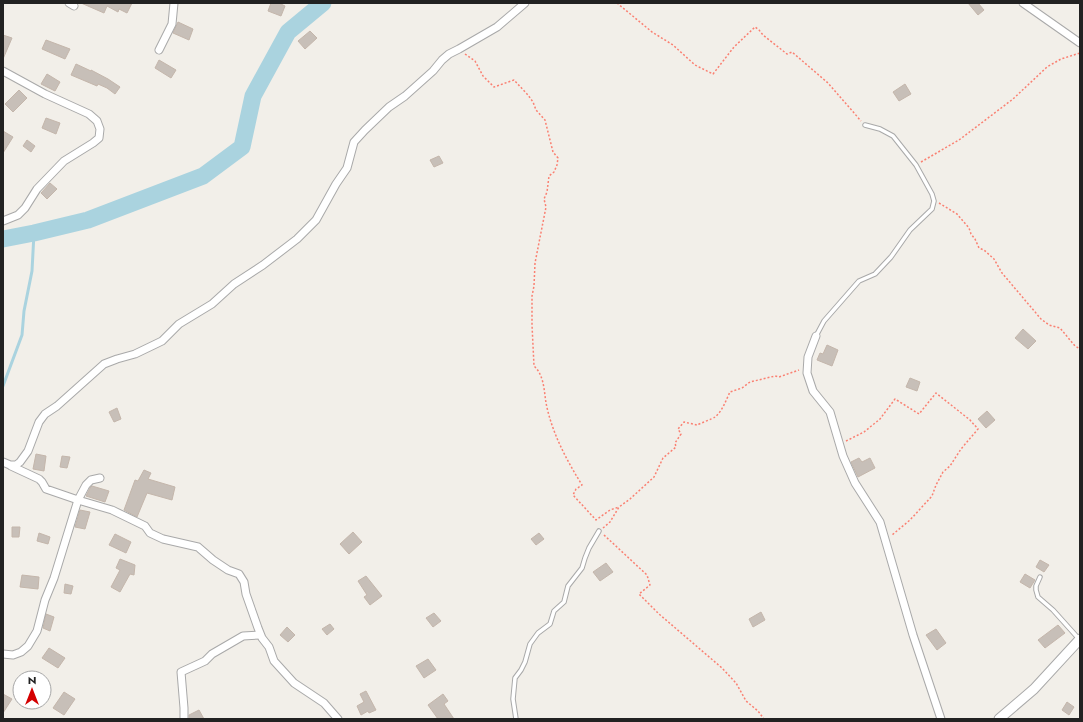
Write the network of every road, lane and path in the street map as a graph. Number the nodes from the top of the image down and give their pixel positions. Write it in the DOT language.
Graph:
graph roads {
  1 [pos="174,3"];
  2 [pos="525,3"];
  3 [pos="617,3"];
  4 [pos="1023,3"];
  5 [pos="1080,43"];
  6 [pos="459,49"];
  7 [pos="159,50"];
  8 [pos="1080,53"];
  9 [pos="3,71"];
  10 [pos="865,125"];
  11 [pos="916,165"];
  12 [pos="934,201"];
  13 [pos="3,221"];
  14 [pos="816,336"];
  15 [pos="1080,349"];
  16 [pos="806,367"];
  17 [pos="840,445"];
  18 [pos="3,462"];
  19 [pos="10,466"];
  20 [pos="100,478"];
  21 [pos="78,500"];
  22 [pos="619,507"];
  23 [pos="599,531"];
  24 [pos="886,540"];
  25 [pos="1040,577"];
  26 [pos="260,635"];
  27 [pos="1080,639"];
  28 [pos="3,654"];
  29 [pos="184,719"];
  30 [pos="338,719"];
  31 [pos="516,719"];
  32 [pos="764,719"];
  33 [pos="941,719"];
  34 [pos="999,719"];
  1 -- 7 [label="street"];
  2 -- 6 [label="street"];
  3 -- 10 [label="path"];
  4 -- 5 [label="street"];
  6 -- 19 [label="street"];
  6 -- 22 [label="path"];
  8 -- 11 [label="path"];
  9 -- 13 [label="street"];
  10 -- 11 [label="lane"];
  11 -- 12 [label="lane"];
  12 -- 14 [label="lane"];
  12 -- 15 [label="path"];
  14 -- 16 [label="street"];
  16 -- 17 [label="street"];
  16 -- 22 [label="path"];
  17 -- 24 [label="street"];
  17 -- 24 [label="path"];
  18 -- 19 [label="street"];
  19 -- 21 [label="street"];
  20 -- 21 [label="street"];
  21 -- 26 [label="street"];
  21 -- 28 [label="street"];
  22 -- 23 [label="path"];
  23 -- 31 [label="lane"];
  23 -- 32 [label="path"];
  24 -- 33 [label="street"];
  25 -- 27 [label="lane"];
  26 -- 29 [label="street"];
  26 -- 30 [label="street"];
  27 -- 34 [label="street"];
}
